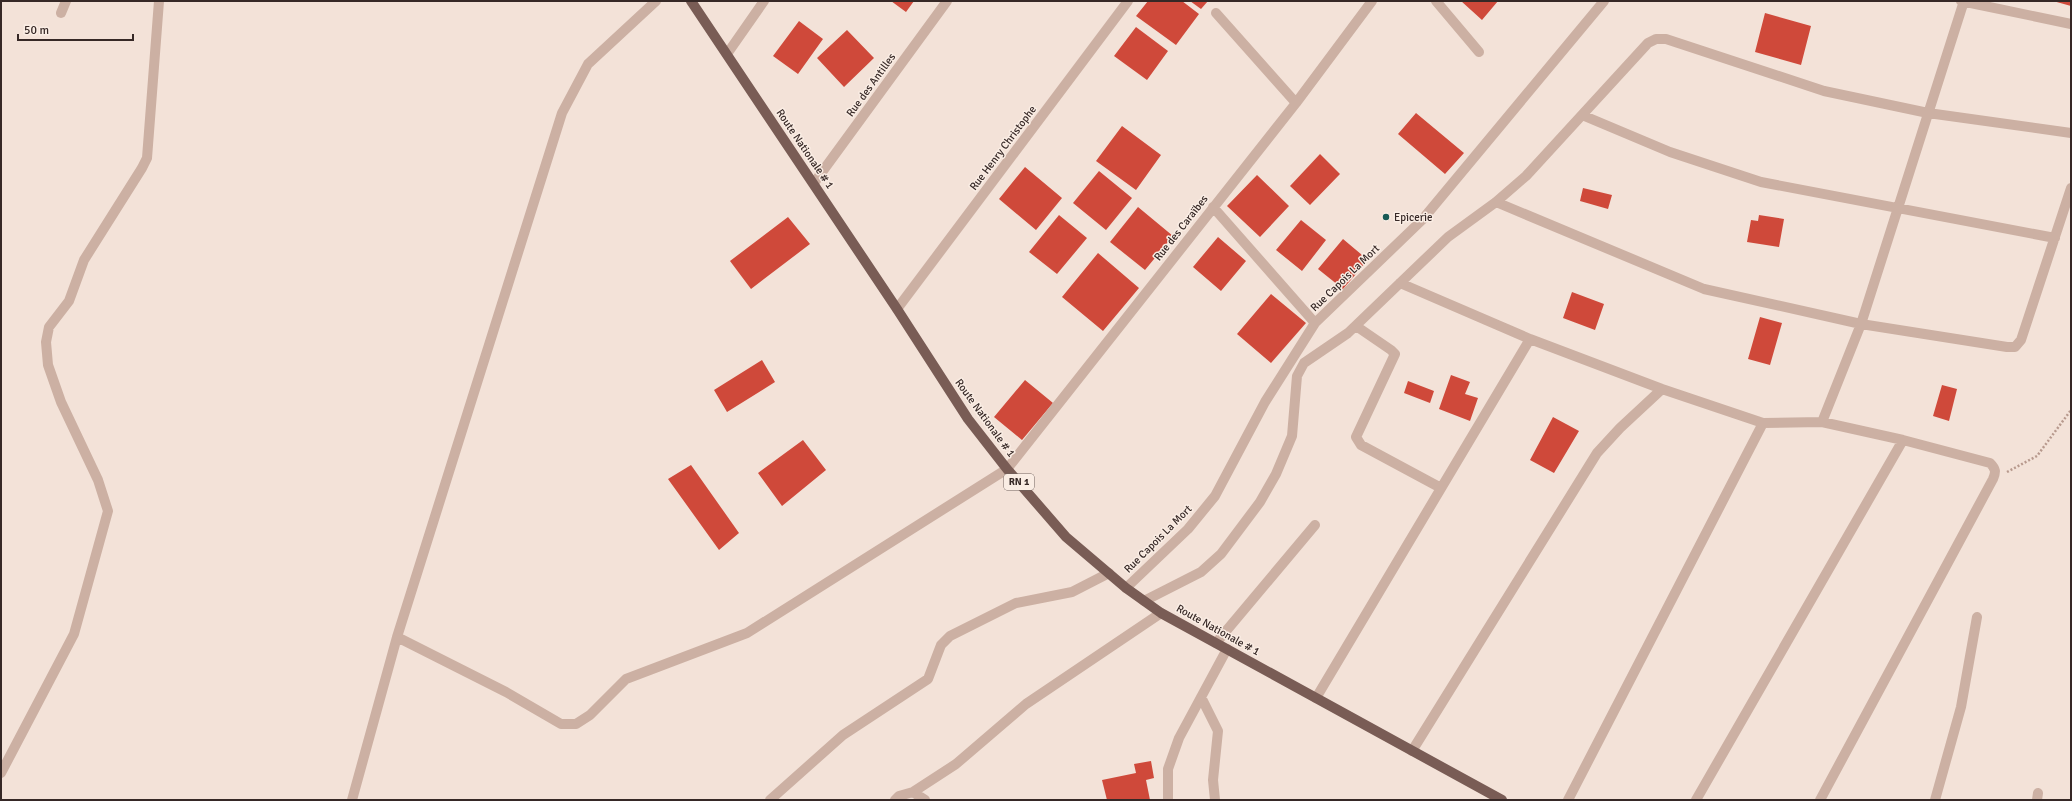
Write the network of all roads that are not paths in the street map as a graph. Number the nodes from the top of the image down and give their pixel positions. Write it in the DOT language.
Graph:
graph roads {
  1 [pos="66,1"];
  2 [pos="158,1"];
  3 [pos="656,1"];
  4 [pos="690,1"];
  5 [pos="764,1"];
  6 [pos="947,1"];
  7 [pos="1128,1"];
  8 [pos="1372,1"];
  9 [pos="1436,1"];
  10 [pos="1604,1"];
  11 [pos="1963,1"];
  12 [pos="61,13"];
  13 [pos="1216,14"];
  14 [pos="2071,24"];
  15 [pos="1480,52"];
  16 [pos="727,54"];
  17 [pos="1296,103"];
  18 [pos="1928,113"];
  19 [pos="1582,116"];
  20 [pos="2071,133"];
  21 [pos="814,183"];
  22 [pos="2071,188"];
  23 [pos="1496,202"];
  24 [pos="1213,207"];
  25 [pos="1898,208"];
  26 [pos="2055,238"];
  27 [pos="1400,283"];
  28 [pos="897,309"];
  29 [pos="1315,323"];
  30 [pos="1861,324"];
  31 [pos="1356,326"];
  32 [pos="1530,339"];
  33 [pos="1662,389"];
  34 [pos="1822,422"];
  35 [pos="1763,423"];
  36 [pos="1903,440"];
  37 [pos="1007,469"];
  38 [pos="1441,488"];
  39 [pos="1315,525"];
  40 [pos="1109,573"];
  41 [pos="1126,588"];
  42 [pos="1144,601"];
  43 [pos="1162,613"];
  44 [pos="1978,617"];
  45 [pos="397,637"];
  46 [pos="1216,643"];
  47 [pos="1227,649"];
  48 [pos="1201,697"];
  49 [pos="1316,698"];
  50 [pos="1412,751"];
  51 [pos="1,773"];
  52 [pos="913,792"];
  53 [pos="352,800"];
  54 [pos="770,800"];
  55 [pos="895,800"];
  56 [pos="925,800"];
  57 [pos="1168,800"];
  58 [pos="1215,800"];
  59 [pos="1502,800"];
  60 [pos="1568,800"];
  61 [pos="1696,800"];
  62 [pos="1820,800"];
  63 [pos="1935,800"];
  1 -- 12 [label="street"];
  2 -- 51 [label="street"];
  3 -- 45 [label="street"];
  4 -- 16 [label="main road, Route Nationale # 1 / RN 1"];
  5 -- 16 [label="street"];
  6 -- 21 [label="street, Rue des Antilles"];
  7 -- 28 [label="street, Rue Henry Christophe"];
  8 -- 17 [label="street, Rue des Caraïbes"];
  9 -- 15 [label="street"];
  10 -- 29 [label="street, Rue Capois La Mort"];
  11 -- 14 [label="street"];
  11 -- 18 [label="street"];
  13 -- 17 [label="street"];
  16 -- 21 [label="main road, Route Nationale # 1 / RN 1"];
  17 -- 24 [label="street, Rue des Caraïbes"];
  18 -- 19 [label="street"];
  18 -- 20 [label="street"];
  18 -- 25 [label="street"];
  19 -- 23 [label="street"];
  19 -- 25 [label="street"];
  21 -- 28 [label="main road, Route Nationale # 1 / RN 1"];
  22 -- 26 [label="street"];
  23 -- 27 [label="street"];
  23 -- 30 [label="street"];
  24 -- 29 [label="street"];
  24 -- 37 [label="street, Rue des Caraïbes"];
  25 -- 26 [label="street"];
  25 -- 30 [label="street"];
  26 -- 30 [label="street"];
  27 -- 31 [label="street"];
  27 -- 32 [label="street"];
  28 -- 37 [label="main road, Route Nationale # 1 / RN 1"];
  29 -- 41 [label="street, Rue Capois La Mort"];
  30 -- 34 [label="street"];
  31 -- 38 [label="street"];
  31 -- 42 [label="street"];
  32 -- 33 [label="street"];
  32 -- 38 [label="street"];
  33 -- 35 [label="street"];
  33 -- 50 [label="street"];
  34 -- 35 [label="street"];
  34 -- 36 [label="street"];
  35 -- 60 [label="street"];
  36 -- 61 [label="street"];
  36 -- 62 [label="street"];
  37 -- 40 [label="main road, Route Nationale # 1 / RN 1"];
  37 -- 45 [label="street, Rue des Caraïbes"];
  38 -- 49 [label="street"];
  39 -- 46 [label="street"];
  40 -- 41 [label="main road, Route Nationale # 1 / RN 1"];
  40 -- 54 [label="street"];
  41 -- 42 [label="main road, Route Nationale # 1 / RN 1"];
  42 -- 43 [label="main road, Route Nationale # 1 / RN 1"];
  43 -- 46 [label="main road, Route Nationale # 1 / RN 1"];
  43 -- 52 [label="street"];
  44 -- 63 [label="street"];
  45 -- 53 [label="street"];
  46 -- 47 [label="main road, Route Nationale # 1 / RN 1"];
  47 -- 48 [label="street"];
  47 -- 49 [label="main road, Route Nationale # 1 / RN 1"];
  48 -- 57 [label="street"];
  48 -- 58 [label="street"];
  49 -- 50 [label="main road, Route Nationale # 1 / RN 1"];
  50 -- 59 [label="main road, Route Nationale # 1 / RN 1"];
  52 -- 55 [label="street"];
  52 -- 56 [label="street"];
}
